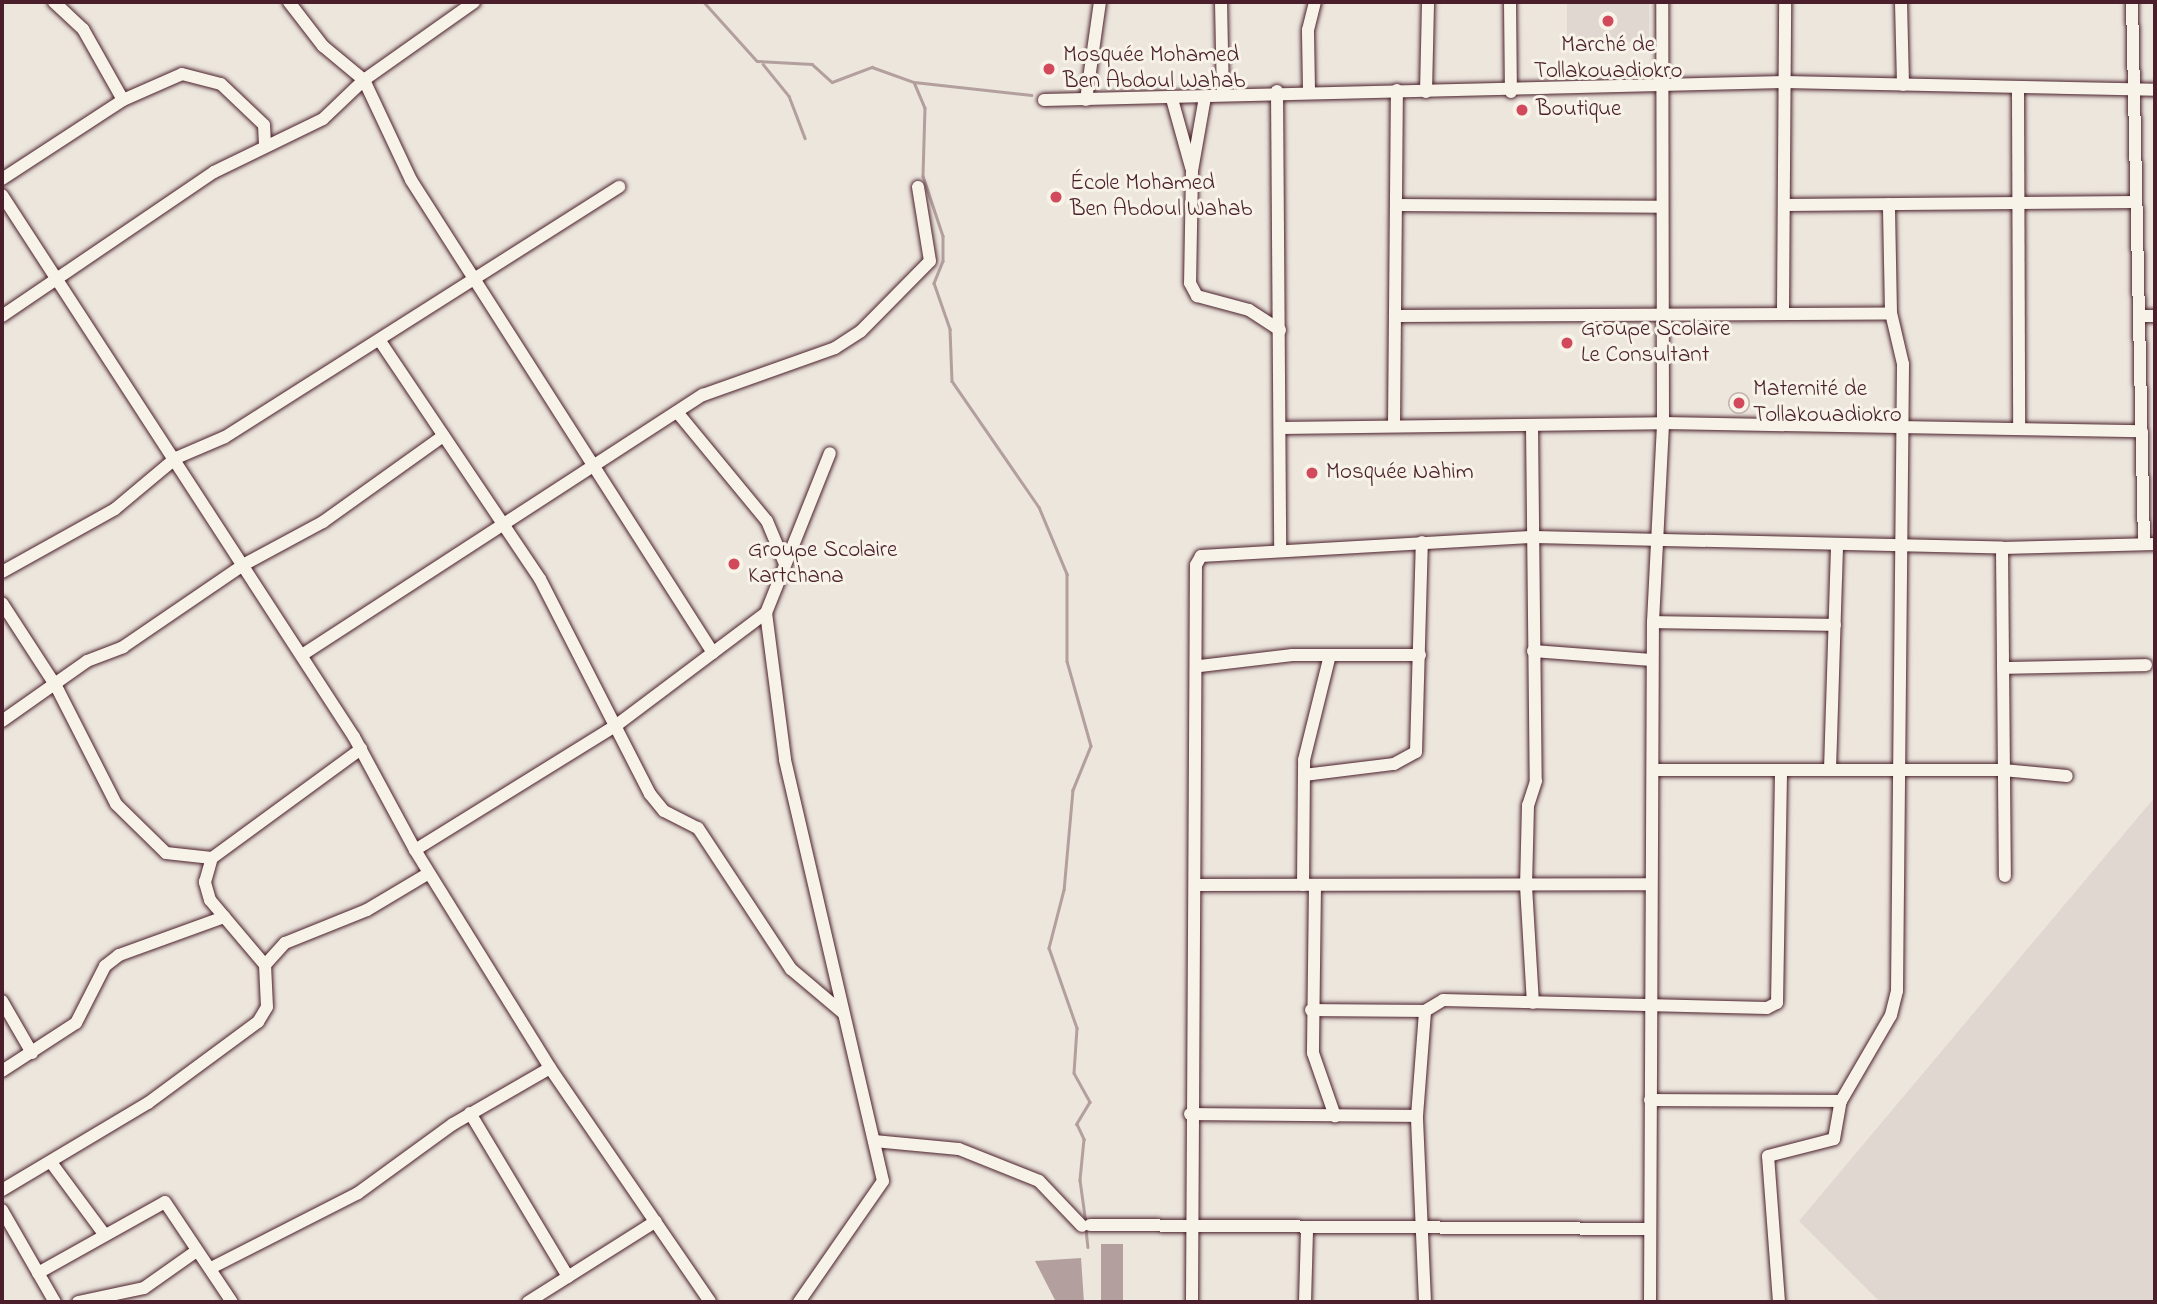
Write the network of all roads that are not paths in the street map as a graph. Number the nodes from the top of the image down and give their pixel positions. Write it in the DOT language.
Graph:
graph roads {
  1 [pos="54,2"];
  2 [pos="289,2"];
  3 [pos="474,2"];
  4 [pos="1100,2"];
  5 [pos="1221,2"];
  6 [pos="1315,2"];
  7 [pos="1428,2"];
  8 [pos="1510,2"];
  9 [pos="1662,2"];
  10 [pos="1785,2"];
  11 [pos="1901,2"];
  12 [pos="2132,2"];
  13 [pos="364,80"];
  14 [pos="1784,82"];
  15 [pos="1662,85"];
  16 [pos="1903,85"];
  17 [pos="1310,90"];
  18 [pos="1397,90"];
  19 [pos="2134,90"];
  20 [pos="2155,90"];
  21 [pos="1277,91"];
  22 [pos="2018,91"];
  23 [pos="1426,92"];
  24 [pos="1511,92"];
  25 [pos="1223,94"];
  26 [pos="1205,97"];
  27 [pos="1172,99"];
  28 [pos="124,100"];
  29 [pos="1044,100"];
  30 [pos="1086,100"];
  31 [pos="265,144"];
  32 [pos="1192,171"];
  33 [pos="2,179"];
  34 [pos="620,187"];
  35 [pos="918,187"];
  36 [pos="2,195"];
  37 [pos="2136,202"];
  38 [pos="1889,204"];
  39 [pos="1397,205"];
  40 [pos="1786,205"];
  41 [pos="2018,205"];
  42 [pos="1662,207"];
  43 [pos="58,279"];
  44 [pos="475,279"];
  45 [pos="1783,311"];
  46 [pos="1891,313"];
  47 [pos="2,316"];
  48 [pos="1398,316"];
  49 [pos="1663,316"];
  50 [pos="2139,316"];
  51 [pos="2155,316"];
  52 [pos="1280,330"];
  53 [pos="380,341"];
  54 [pos="677,412"];
  55 [pos="1663,423"];
  56 [pos="1532,425"];
  57 [pos="1394,426"];
  58 [pos="1280,428"];
  59 [pos="1899,428"];
  60 [pos="2019,428"];
  61 [pos="2141,431"];
  62 [pos="443,436"];
  63 [pos="830,453"];
  64 [pos="176,458"];
  65 [pos="595,463"];
  66 [pos="499,525"];
  67 [pos="1534,537"];
  68 [pos="1422,542"];
  69 [pos="1660,543"];
  70 [pos="2150,544"];
  71 [pos="1837,545"];
  72 [pos="1899,546"];
  73 [pos="2002,548"];
  74 [pos="1280,550"];
  75 [pos="785,564"];
  76 [pos="243,565"];
  77 [pos="2,572"];
  78 [pos="2,603"];
  79 [pos="766,613"];
  80 [pos="1653,622"];
  81 [pos="1835,625"];
  82 [pos="1533,651"];
  83 [pos="713,653"];
  84 [pos="302,655"];
  85 [pos="1330,655"];
  86 [pos="1420,655"];
  87 [pos="1652,660"];
  88 [pos="2146,665"];
  89 [pos="1200,666"];
  90 [pos="2003,668"];
  91 [pos="56,686"];
  92 [pos="2,721"];
  93 [pos="618,724"];
  94 [pos="361,749"];
  95 [pos="1902,769"];
  96 [pos="1654,770"];
  97 [pos="1830,770"];
  98 [pos="2003,770"];
  99 [pos="1780,772"];
  100 [pos="1304,775"];
  101 [pos="2067,776"];
  102 [pos="415,850"];
  103 [pos="212,858"];
  104 [pos="429,873"];
  105 [pos="2005,876"];
  106 [pos="1651,884"];
  107 [pos="1195,885"];
  108 [pos="1309,885"];
  109 [pos="1526,887"];
  110 [pos="224,917"];
  111 [pos="265,965"];
  112 [pos="2,1001"];
  113 [pos="1533,1003"];
  114 [pos="1650,1003"];
  115 [pos="1311,1010"];
  116 [pos="1425,1011"];
  117 [pos="843,1013"];
  118 [pos="32,1053"];
  119 [pos="550,1068"];
  120 [pos="2,1071"];
  121 [pos="1650,1100"];
  122 [pos="1841,1101"];
  123 [pos="470,1113"];
  124 [pos="1190,1114"];
  125 [pos="1335,1116"];
  126 [pos="1417,1116"];
  127 [pos="874,1141"];
  128 [pos="53,1165"];
  129 [pos="2,1190"];
  130 [pos="2,1210"];
  131 [pos="656,1221"];
  132 [pos="1192,1229"];
  133 [pos="1307,1229"];
  134 [pos="1650,1229"];
  135 [pos="1425,1230"];
  136 [pos="104,1234"];
  137 [pos="195,1252"];
  138 [pos="211,1268"];
  139 [pos="38,1273"];
  140 [pos="569,1277"];
  141 [pos="55,1302"];
  142 [pos="78,1302"];
  143 [pos="232,1302"];
  144 [pos="528,1302"];
  145 [pos="710,1302"];
  146 [pos="799,1302"];
  147 [pos="1192,1302"];
  148 [pos="1305,1302"];
  149 [pos="1425,1302"];
  150 [pos="1650,1302"];
  151 [pos="1779,1302"];
  1 -- 28 [label="street"];
  2 -- 13 [label="street"];
  3 -- 13 [label="street"];
  4 -- 30 [label="street"];
  5 -- 25 [label="street"];
  6 -- 17 [label="street"];
  7 -- 23 [label="street"];
  8 -- 24 [label="street"];
  9 -- 15 [label="street"];
  10 -- 14 [label="street"];
  11 -- 16 [label="street"];
  12 -- 19 [label="street"];
  13 -- 31 [label="street"];
  13 -- 44 [label="street"];
  14 -- 15 [label="street"];
  14 -- 16 [label="street"];
  14 -- 40 [label="street"];
  15 -- 24 [label="street"];
  15 -- 42 [label="street"];
  16 -- 22 [label="street"];
  17 -- 18 [label="street"];
  17 -- 21 [label="street"];
  18 -- 23 [label="street"];
  18 -- 39 [label="street"];
  19 -- 20 [label="street"];
  19 -- 22 [label="street"];
  19 -- 37 [label="street"];
  21 -- 25 [label="street"];
  21 -- 52 [label="street"];
  22 -- 41 [label="street"];
  23 -- 24 [label="street"];
  25 -- 26 [label="street"];
  26 -- 27 [label="street"];
  26 -- 32 [label="street"];
  27 -- 30 [label="street"];
  27 -- 32 [label="street"];
  28 -- 31 [label="street"];
  28 -- 33 [label="street"];
  29 -- 30 [label="street"];
  31 -- 43 [label="street"];
  32 -- 52 [label="street"];
  34 -- 44 [label="street"];
  35 -- 54 [label="street"];
  36 -- 43 [label="street"];
  37 -- 41 [label="street"];
  37 -- 50 [label="street"];
  38 -- 40 [label="street"];
  38 -- 41 [label="street"];
  38 -- 46 [label="street"];
  39 -- 42 [label="street"];
  39 -- 48 [label="street"];
  40 -- 45 [label="street"];
  41 -- 60 [label="street"];
  42 -- 49 [label="street"];
  43 -- 47 [label="street"];
  43 -- 64 [label="street"];
  44 -- 53 [label="street"];
  44 -- 65 [label="street"];
  45 -- 46 [label="street"];
  45 -- 49 [label="street"];
  46 -- 59 [label="street"];
  48 -- 49 [label="street"];
  48 -- 57 [label="street"];
  49 -- 55 [label="street"];
  50 -- 51 [label="street"];
  50 -- 61 [label="street"];
  52 -- 58 [label="street"];
  53 -- 62 [label="street"];
  53 -- 64 [label="street"];
  54 -- 65 [label="street"];
  54 -- 75 [label="street"];
  55 -- 56 [label="street"];
  55 -- 59 [label="street"];
  55 -- 69 [label="street"];
  56 -- 57 [label="street"];
  56 -- 67 [label="street"];
  57 -- 58 [label="street"];
  58 -- 74 [label="street"];
  59 -- 60 [label="street"];
  59 -- 72 [label="street"];
  60 -- 61 [label="street"];
  61 -- 70 [label="street"];
  62 -- 66 [label="street"];
  62 -- 76 [label="street"];
  63 -- 75 [label="street"];
  64 -- 76 [label="street"];
  64 -- 77 [label="street"];
  65 -- 66 [label="street"];
  65 -- 83 [label="street"];
  66 -- 84 [label="street"];
  66 -- 93 [label="street"];
  67 -- 68 [label="street"];
  67 -- 69 [label="street"];
  67 -- 82 [label="street"];
  68 -- 74 [label="street"];
  68 -- 86 [label="street"];
  69 -- 71 [label="street"];
  69 -- 80 [label="street"];
  70 -- 73 [label="street"];
  71 -- 72 [label="street"];
  71 -- 81 [label="street"];
  72 -- 73 [label="street"];
  72 -- 95 [label="street"];
  73 -- 90 [label="street"];
  74 -- 89 [label="street"];
  75 -- 79 [label="street"];
  76 -- 84 [label="street"];
  76 -- 91 [label="street"];
  78 -- 91 [label="street"];
  79 -- 83 [label="street"];
  79 -- 117 [label="street"];
  80 -- 81 [label="street"];
  80 -- 87 [label="street"];
  81 -- 97 [label="street"];
  82 -- 87 [label="street"];
  82 -- 109 [label="street"];
  83 -- 93 [label="street"];
  84 -- 94 [label="street"];
  85 -- 86 [label="street"];
  85 -- 89 [label="street"];
  85 -- 100 [label="street"];
  86 -- 100 [label="street"];
  87 -- 96 [label="street"];
  88 -- 90 [label="street"];
  89 -- 107 [label="street"];
  90 -- 98 [label="street"];
  91 -- 92 [label="street"];
  91 -- 103 [label="street"];
  93 -- 102 [label="street"];
  93 -- 117 [label="street"];
  94 -- 102 [label="street"];
  94 -- 103 [label="street"];
  95 -- 97 [label="street"];
  95 -- 98 [label="street"];
  95 -- 122 [label="street"];
  96 -- 99 [label="street"];
  96 -- 106 [label="street"];
  97 -- 99 [label="street"];
  98 -- 101 [label="street"];
  98 -- 105 [label="street"];
  99 -- 114 [label="street"];
  100 -- 108 [label="street"];
  102 -- 104 [label="street"];
  103 -- 110 [label="street"];
  104 -- 111 [label="street"];
  104 -- 119 [label="street"];
  106 -- 109 [label="street"];
  106 -- 114 [label="street"];
  107 -- 108 [label="street"];
  107 -- 124 [label="street"];
  108 -- 109 [label="street"];
  108 -- 115 [label="street"];
  109 -- 113 [label="street"];
  110 -- 111 [label="street"];
  110 -- 118 [label="street"];
  111 -- 128 [label="street"];
  112 -- 118 [label="street"];
  113 -- 114 [label="street"];
  113 -- 116 [label="street"];
  114 -- 121 [label="street"];
  115 -- 116 [label="street"];
  115 -- 125 [label="street"];
  116 -- 126 [label="street"];
  117 -- 127 [label="street"];
  118 -- 120 [label="street"];
  119 -- 123 [label="street"];
  119 -- 131 [label="street"];
  121 -- 122 [label="street"];
  121 -- 134 [label="street"];
  122 -- 151 [label="street"];
  123 -- 138 [label="street"];
  123 -- 140 [label="street"];
  124 -- 125 [label="street"];
  124 -- 132 [label="street"];
  125 -- 126 [label="street"];
  126 -- 135 [label="street"];
  127 -- 132 [label="street"];
  127 -- 146 [label="street"];
  128 -- 129 [label="street"];
  128 -- 136 [label="street"];
  130 -- 139 [label="street"];
  131 -- 140 [label="street"];
  131 -- 145 [label="street"];
  132 -- 133 [label="street"];
  132 -- 147 [label="street"];
  133 -- 135 [label="street"];
  133 -- 148 [label="street"];
  134 -- 135 [label="street"];
  134 -- 150 [label="street"];
  135 -- 149 [label="street"];
  136 -- 137 [label="street"];
  136 -- 139 [label="street"];
  137 -- 138 [label="street"];
  137 -- 142 [label="street"];
  138 -- 143 [label="street"];
  139 -- 141 [label="street"];
  140 -- 144 [label="street"];
}
